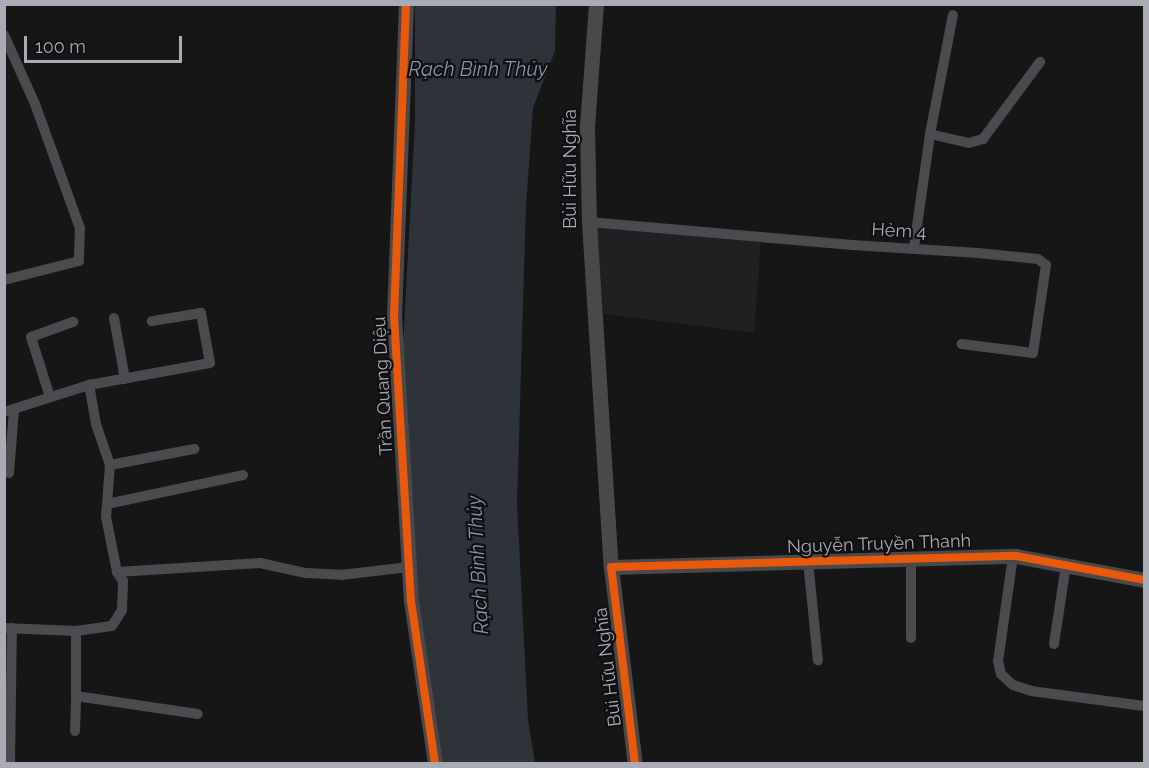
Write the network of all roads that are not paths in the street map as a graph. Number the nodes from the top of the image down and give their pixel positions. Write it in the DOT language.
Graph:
graph roads {
  1 [pos="406,4"];
  2 [pos="596,4"];
  3 [pos="953,15"];
  4 [pos="4,35"];
  5 [pos="1040,62"];
  6 [pos="930,134"];
  7 [pos="589,222"];
  8 [pos="914,248"];
  9 [pos="4,280"];
  10 [pos="114,318"];
  11 [pos="152,321"];
  12 [pos="73,322"];
  13 [pos="962,344"];
  14 [pos="124,379"];
  15 [pos="89,385"];
  16 [pos="50,397"];
  17 [pos="9,410"];
  18 [pos="194,449"];
  19 [pos="110,465"];
  20 [pos="9,472"];
  21 [pos="243,475"];
  22 [pos="107,504"];
  23 [pos="1013,556"];
  24 [pos="912,559"];
  25 [pos="808,561"];
  26 [pos="1066,565"];
  27 [pos="409,567"];
  28 [pos="611,567"];
  29 [pos="117,573"];
  30 [pos="1144,580"];
  31 [pos="8,628"];
  32 [pos="76,632"];
  33 [pos="911,638"];
  34 [pos="1054,644"];
  35 [pos="818,661"];
  36 [pos="75,696"];
  37 [pos="1144,706"];
  38 [pos="198,714"];
  39 [pos="75,731"];
  40 [pos="10,764"];
  41 [pos="435,764"];
  42 [pos="634,764"];
  1 -- 27 [label="street, Trần Quang Diệu"];
  2 -- 7 [label="street, Bùi Hữu Nghĩa"];
  3 -- 6 [label="street"];
  4 -- 9 [label="street"];
  5 -- 6 [label="street"];
  6 -- 8 [label="street"];
  7 -- 8 [label="street, Hẻm 4"];
  7 -- 28 [label="street, Bùi Hữu Nghĩa"];
  8 -- 13 [label="street, Hẻm 4"];
  10 -- 14 [label="street"];
  11 -- 14 [label="street"];
  12 -- 16 [label="street"];
  14 -- 15 [label="street"];
  15 -- 16 [label="street"];
  15 -- 19 [label="street"];
  16 -- 17 [label="street"];
  17 -- 20 [label="street"];
  18 -- 19 [label="street"];
  19 -- 22 [label="street"];
  21 -- 22 [label="street"];
  22 -- 29 [label="street"];
  23 -- 24 [label="street, Nguyễn Truyền Thanh"];
  23 -- 26 [label="street, Nguyễn Truyền Thanh"];
  23 -- 37 [label="street"];
  24 -- 25 [label="street, Nguyễn Truyền Thanh"];
  24 -- 33 [label="street"];
  25 -- 28 [label="street, Nguyễn Truyền Thanh"];
  25 -- 35 [label="street"];
  26 -- 30 [label="street, Nguyễn Truyền Thanh"];
  26 -- 34 [label="street"];
  27 -- 29 [label="street"];
  27 -- 41 [label="street, Trần Quang Diệu"];
  28 -- 42 [label="street, Bùi Hữu Nghĩa"];
  29 -- 32 [label="street"];
  31 -- 32 [label="street"];
  31 -- 40 [label="street"];
  32 -- 36 [label="street"];
  36 -- 38 [label="street"];
  36 -- 39 [label="street"];
}
